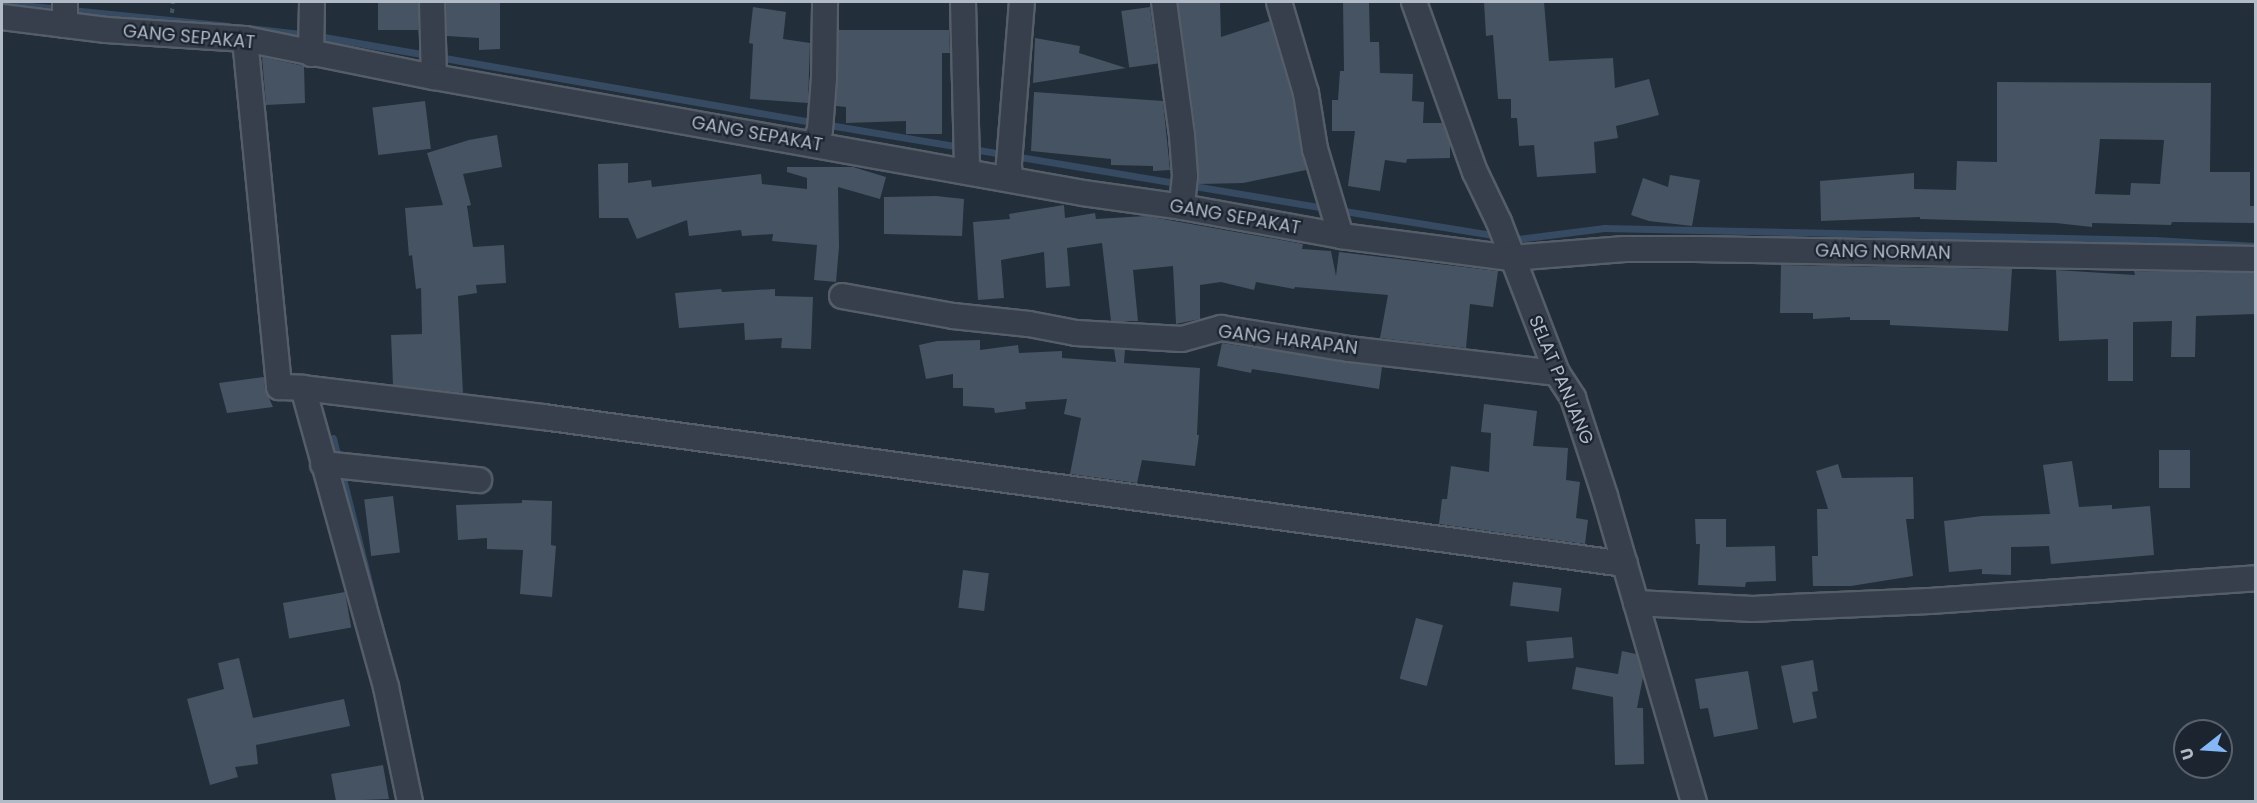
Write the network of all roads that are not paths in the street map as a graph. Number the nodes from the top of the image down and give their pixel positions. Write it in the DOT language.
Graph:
graph roads {
  1 [pos="312,2"];
  2 [pos="432,2"];
  3 [pos="825,2"];
  4 [pos="963,2"];
  5 [pos="1022,2"];
  6 [pos="1164,2"];
  7 [pos="1279,2"];
  8 [pos="1414,2"];
  9 [pos="65,16"];
  10 [pos="2,17"];
  11 [pos="245,39"];
  12 [pos="312,43"];
  13 [pos="433,72"];
  14 [pos="818,129"];
  15 [pos="966,156"];
  16 [pos="1010,171"];
  17 [pos="1184,193"];
  18 [pos="1335,218"];
  19 [pos="1511,255"];
  20 [pos="2256,259"];
  21 [pos="842,296"];
  22 [pos="1557,373"];
  23 [pos="303,388"];
  24 [pos="322,464"];
  25 [pos="478,480"];
  26 [pos="1625,564"];
  27 [pos="2256,578"];
  28 [pos="1636,603"];
  29 [pos="410,801"];
  30 [pos="1694,801"];
  1 -- 12 [label="street"];
  2 -- 13 [label="street"];
  3 -- 14 [label="street"];
  4 -- 15 [label="street"];
  5 -- 16 [label="street"];
  6 -- 17 [label="street"];
  7 -- 18 [label="street"];
  8 -- 19 [label="street, SELAT PANJANG"];
  9 -- 10 [label="street, GANG SEPAKAT"];
  9 -- 11 [label="street, GANG SEPAKAT"];
  11 -- 12 [label="street, GANG SEPAKAT"];
  11 -- 23 [label="street"];
  12 -- 13 [label="street, GANG SEPAKAT"];
  13 -- 14 [label="street, GANG SEPAKAT"];
  14 -- 15 [label="street, GANG SEPAKAT"];
  15 -- 16 [label="street, GANG SEPAKAT"];
  16 -- 17 [label="street, GANG SEPAKAT"];
  17 -- 18 [label="street, GANG SEPAKAT"];
  18 -- 19 [label="street, GANG SEPAKAT"];
  19 -- 20 [label="street, GANG NORMAN"];
  19 -- 22 [label="street, SELAT PANJANG"];
  21 -- 22 [label="street, GANG HARAPAN"];
  22 -- 26 [label="street, SELAT PANJANG"];
  23 -- 24 [label="street"];
  23 -- 26 [label="street"];
  24 -- 25 [label="street"];
  24 -- 29 [label="street"];
  26 -- 28 [label="street, SELAT PANJANG"];
  27 -- 28 [label="street"];
  28 -- 30 [label="street, SELAT PANJANG"];
}
